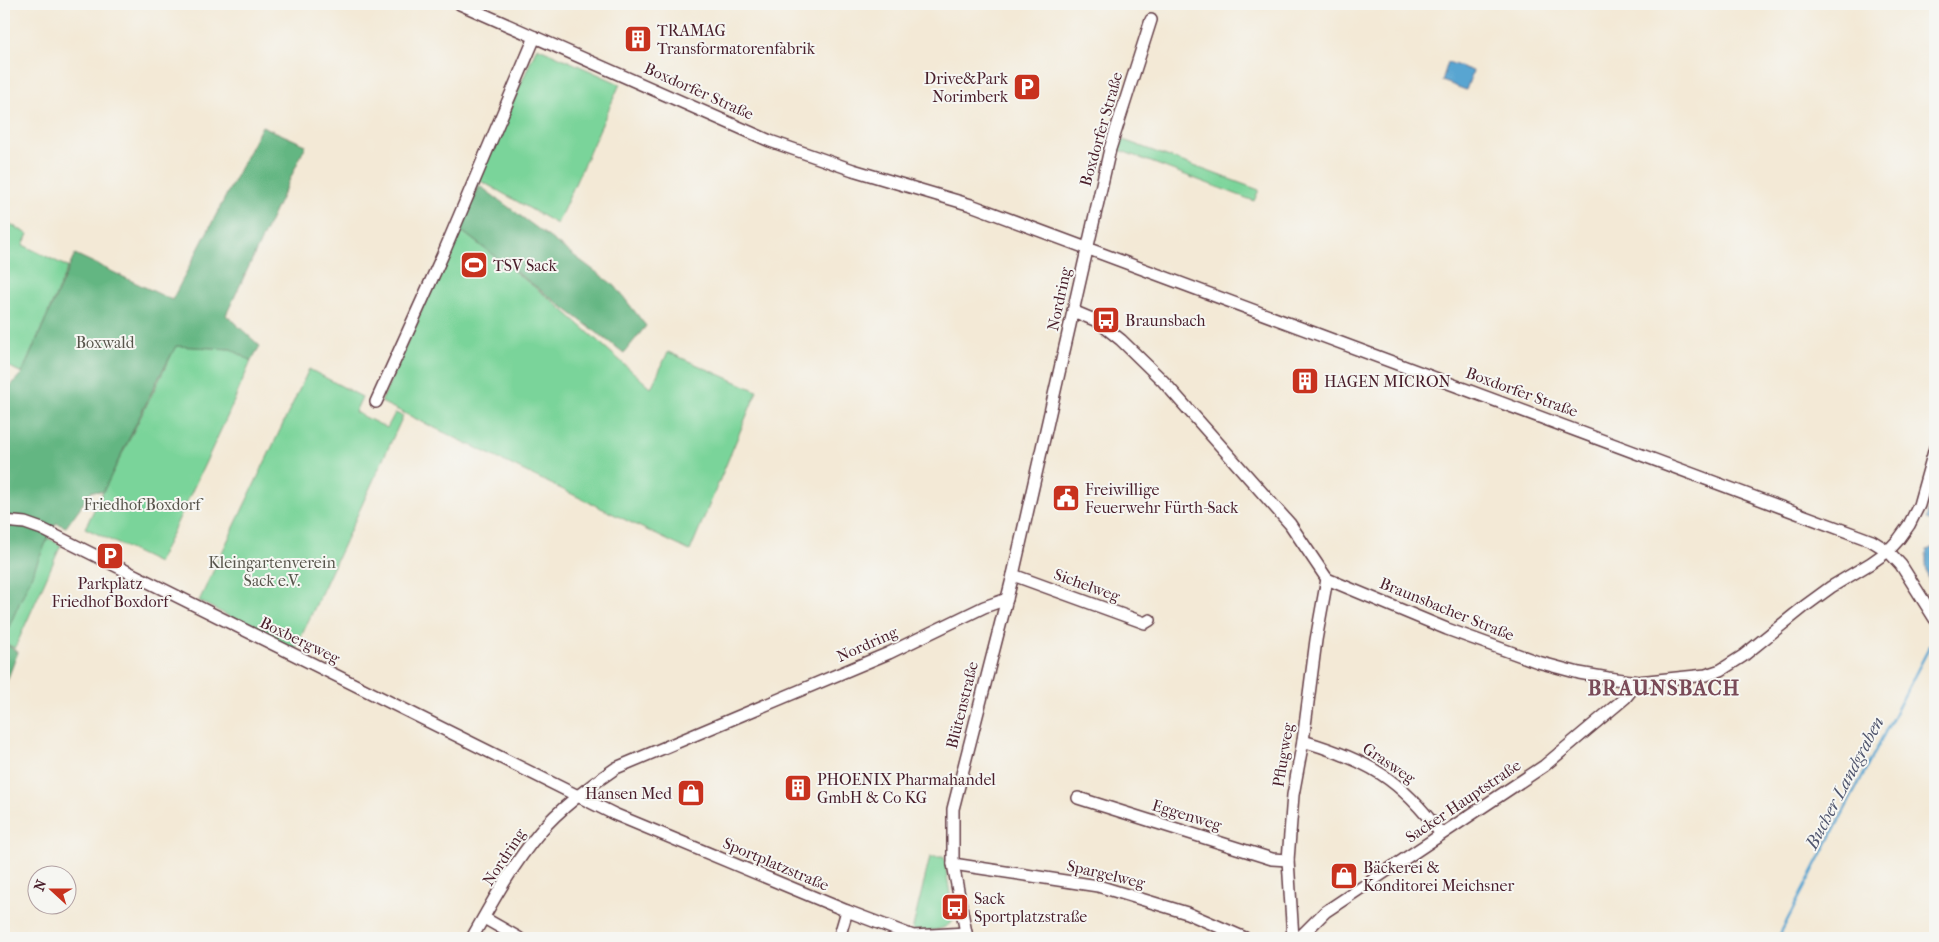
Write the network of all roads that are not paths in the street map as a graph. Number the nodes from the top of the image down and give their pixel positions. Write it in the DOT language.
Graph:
graph roads {
  1 [pos="460,4"];
  2 [pos="1151,20"];
  3 [pos="536,37"];
  4 [pos="1087,248"];
  5 [pos="1073,311"];
  6 [pos="376,402"];
  7 [pos="1935,448"];
  8 [pos="4,521"];
  9 [pos="1888,551"];
  10 [pos="1012,575"];
  11 [pos="1327,579"];
  12 [pos="1007,599"];
  13 [pos="1935,619"];
  14 [pos="1150,620"];
  15 [pos="1638,682"];
  16 [pos="1303,741"];
  17 [pos="580,796"];
  18 [pos="1078,798"];
  19 [pos="1441,834"];
  20 [pos="1288,860"];
  21 [pos="953,864"];
  22 [pos="847,911"];
  23 [pos="484,918"];
  24 [pos="967,935"];
  25 [pos="472,938"];
  26 [pos="519,938"];
  27 [pos="839,938"];
  28 [pos="1245,938"];
  29 [pos="1293,938"];
  30 [pos="1300,938"];
  1 -- 3 [label="street, Boxdorfer Straße"];
  2 -- 4 [label="street, Boxdorfer Straße"];
  3 -- 4 [label="street, Boxdorfer Straße"];
  3 -- 6 [label="street"];
  4 -- 5 [label="street, Nordring"];
  4 -- 9 [label="street, Boxdorfer Straße"];
  5 -- 10 [label="street, Nordring"];
  5 -- 11 [label="street"];
  7 -- 9 [label="street, Braunsbacher Straße"];
  8 -- 17 [label="street, Boxbergweg"];
  9 -- 13 [label="street"];
  9 -- 15 [label="street, Braunsbacher Straße"];
  10 -- 12 [label="street, Nordring"];
  10 -- 14 [label="street, Sichelweg"];
  11 -- 15 [label="street, Braunsbacher Straße"];
  11 -- 16 [label="street, Pflugweg"];
  12 -- 17 [label="street, Nordring"];
  12 -- 21 [label="street, Blütenstraße"];
  15 -- 19 [label="street, Sacker Hauptstraße"];
  16 -- 19 [label="street, Grasweg"];
  16 -- 20 [label="street, Pflugweg"];
  17 -- 22 [label="street, Sportplatzstraße"];
  17 -- 23 [label="street, Nordring"];
  18 -- 20 [label="street, Eggenweg"];
  19 -- 30 [label="street, Sacker Hauptstraße"];
  20 -- 29 [label="street, Pflugweg"];
  21 -- 24 [label="street, Blütenstraße"];
  21 -- 28 [label="street, Spargelweg"];
  22 -- 24 [label="street, Sportplatzstraße"];
  22 -- 27 [label="street"];
  23 -- 25 [label="street, Nordring"];
  23 -- 26 [label="street"];
}
